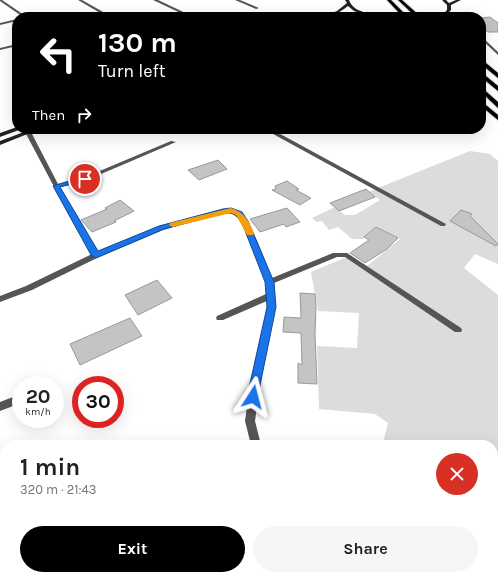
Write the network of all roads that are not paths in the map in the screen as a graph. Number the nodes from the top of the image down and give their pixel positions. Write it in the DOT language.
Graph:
graph roads {
  1 [pos="0,0"];
  2 [pos="80,0"];
  3 [pos="155,0"];
  4 [pos="237,0"];
  5 [pos="389,0"];
  6 [pos="400,0"];
  7 [pos="444,0"];
  8 [pos="458,0"];
  9 [pos="347,2"];
  10 [pos="2,3"];
  11 [pos="449,5"];
  12 [pos="257,8"];
  13 [pos="17,12"];
  14 [pos="101,12"];
  15 [pos="181,12"];
  16 [pos="338,12"];
  17 [pos="360,12"];
  18 [pos="401,12"];
  19 [pos="413,12"];
  20 [pos="447,12"];
  21 [pos="12,21"];
  22 [pos="0,24"];
  23 [pos="486,42"];
  24 [pos="12,45"];
  25 [pos="0,49"];
  26 [pos="498,54"];
  27 [pos="486,65"];
  28 [pos="498,76"];
  29 [pos="486,78"];
  30 [pos="498,89"];
  31 [pos="486,94"];
  32 [pos="498,106"];
  33 [pos="486,107"];
  34 [pos="498,118"];
  35 [pos="12,130"];
  36 [pos="23,134"];
  37 [pos="29,134"];
  38 [pos="276,134"];
  39 [pos="0,135"];
  40 [pos="172,142"];
  41 [pos="0,143"];
  42 [pos="56,186"];
  43 [pos="443,224"];
  44 [pos="96,255"];
  45 [pos="270,282"];
  46 [pos="270,296"];
  47 [pos="0,299"];
  48 [pos="220,318"];
  49 [pos="458,330"];
  50 [pos="12,402"];
  51 [pos="0,407"];
  52 [pos="255,440"];
  1 -- 10 [label="street"];
  2 -- 14 [label="street"];
  3 -- 15 [label="street"];
  4 -- 12 [label="street"];
  5 -- 18 [label="main road"];
  6 -- 19 [label="main road"];
  7 -- 11 [label="main road"];
  8 -- 11 [label="main road"];
  9 -- 16 [label="main road"];
  9 -- 17 [label="main road"];
  10 -- 13 [label="street"];
  11 -- 20 [label="main road"];
  21 -- 22 [label="street"];
  23 -- 26 [label="street"];
  24 -- 25 [label="street"];
  27 -- 28 [label="main road"];
  29 -- 30 [label="main road"];
  31 -- 32 [label="main road"];
  33 -- 34 [label="main road"];
  35 -- 39 [label="main road"];
  36 -- 41 [label="main road"];
  37 -- 42 [label="street"];
  38 -- 43 [label="street"];
  40 -- 42 [label="street"];
  42 -- 44 [label="street"];
  44 -- 45 [label="street"];
  44 -- 47 [label="street"];
  45 -- 46 [label="street"];
  45 -- 49 [label="street"];
  46 -- 48 [label="street"];
  46 -- 52 [label="street"];
  50 -- 51 [label="street"];
}
